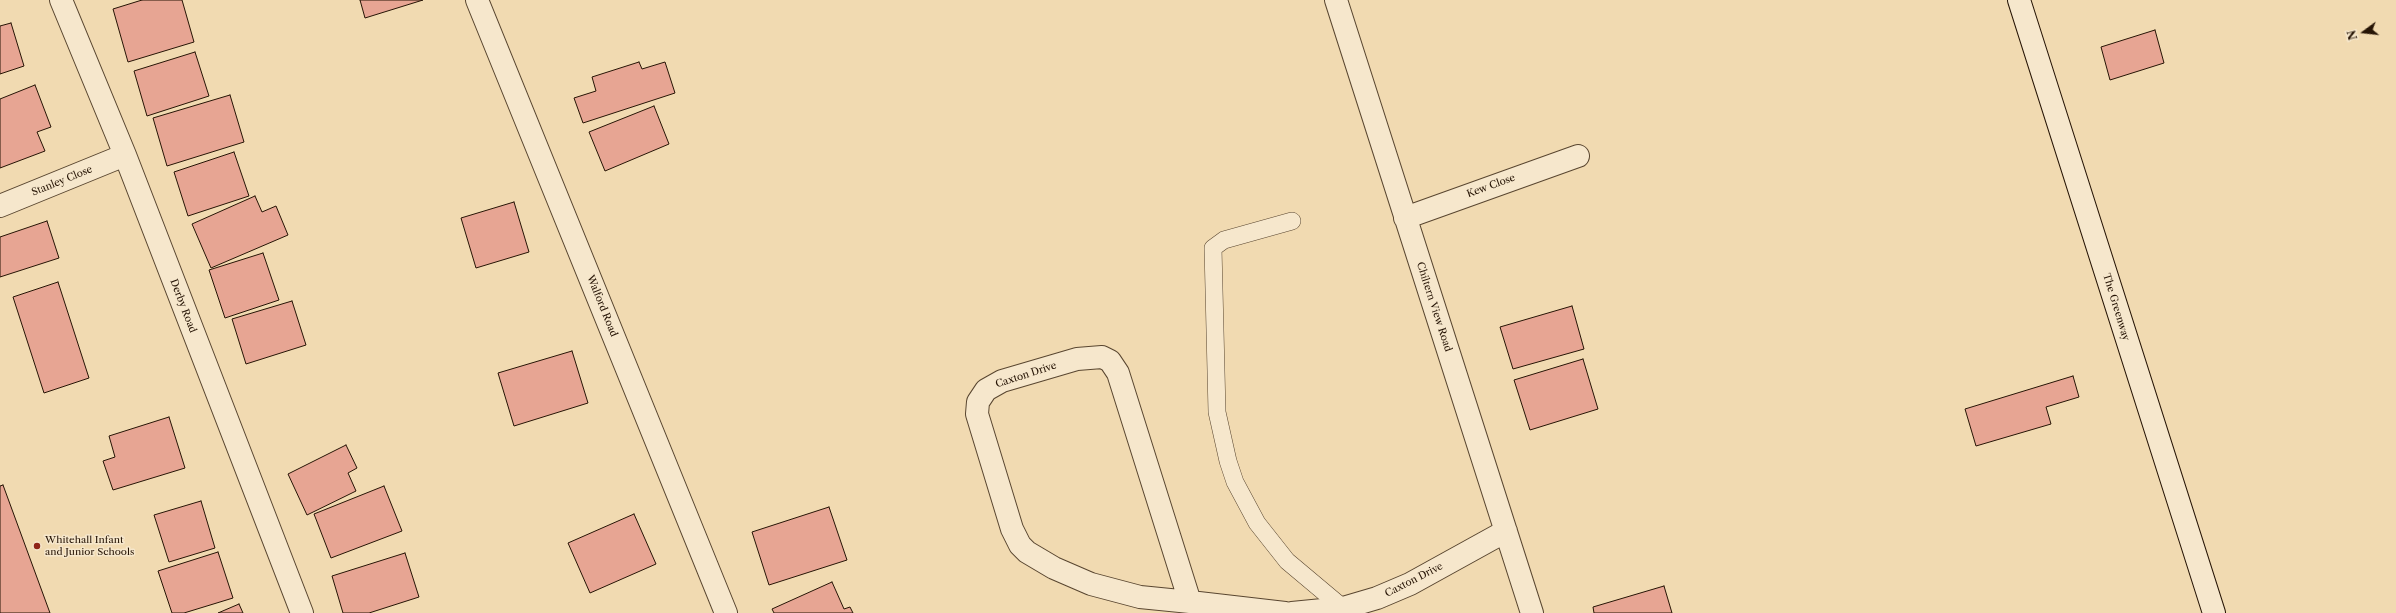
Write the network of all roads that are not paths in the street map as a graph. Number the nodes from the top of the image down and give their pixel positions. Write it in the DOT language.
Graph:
graph roads {
  1 [pos="61,0"];
  2 [pos="478,0"];
  3 [pos="1336,0"];
  4 [pos="2019,0"];
  5 [pos="125,155"];
  6 [pos="1578,156"];
  7 [pos="0,206"];
  8 [pos="1405,218"];
  9 [pos="1292,221"];
  10 [pos="1506,531"];
  11 [pos="1190,602"];
  12 [pos="1343,608"];
  13 [pos="302,613"];
  14 [pos="726,613"];
  15 [pos="1285,613"];
  16 [pos="1292,613"];
  17 [pos="1532,613"];
  18 [pos="2214,613"];
  1 -- 5 [label="street, Derby Road"];
  2 -- 14 [label="street, Walford Road"];
  3 -- 8 [label="street, Chiltern View Road"];
  4 -- 18 [label="street, The Greenway"];
  5 -- 7 [label="street, Stanley Close"];
  5 -- 13 [label="street, Derby Road"];
  6 -- 8 [label="street, Kew Close"];
  8 -- 10 [label="street, Chiltern View Road"];
  9 -- 12 [label="lane"];
  10 -- 12 [label="street, Caxton Drive"];
  10 -- 17 [label="street, Chiltern View Road"];
  11 -- 11 [label="street, Caxton Drive"];
  11 -- 15 [label="street, Caxton Drive"];
  12 -- 16 [label="street, Caxton Drive"];
}
